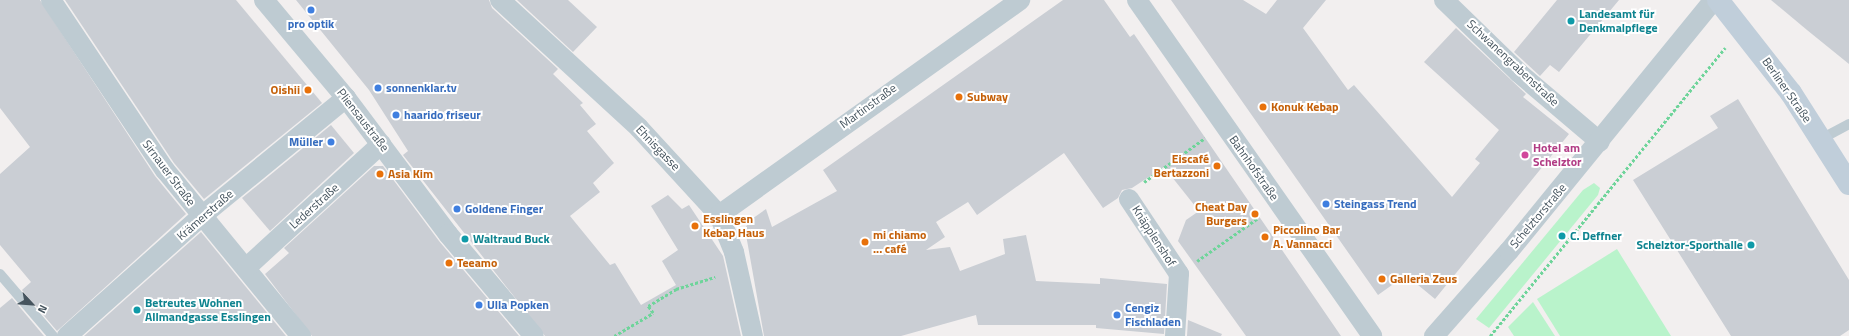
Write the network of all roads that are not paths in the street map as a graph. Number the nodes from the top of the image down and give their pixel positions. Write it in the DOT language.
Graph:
graph roads {
  1 [pos="51,0"];
  2 [pos="500,0"];
  3 [pos="1020,0"];
  4 [pos="1137,0"];
  5 [pos="1444,0"];
  6 [pos="1714,0"];
  7 [pos="1718,0"];
  8 [pos="274,4"];
  9 [pos="346,98"];
  10 [pos="1849,124"];
  11 [pos="1821,139"];
  12 [pos="1600,142"];
  13 [pos="381,144"];
  14 [pos="1849,184"];
  15 [pos="1130,199"];
  16 [pos="203,215"];
  17 [pos="719,215"];
  18 [pos="247,267"];
  19 [pos="0,274"];
  20 [pos="53,336"];
  21 [pos="68,336"];
  22 [pos="301,336"];
  23 [pos="534,336"];
  24 [pos="753,336"];
  25 [pos="1175,336"];
  26 [pos="1372,336"];
  27 [pos="1434,336"];
  1 -- 16 [label="street, Sirnauer Straße"];
  2 -- 17 [label="street, Ehnisgasse"];
  3 -- 17 [label="street, Martinstraße"];
  4 -- 26 [label="street, Bahnhofstraße"];
  5 -- 12 [label="street, Schwanengrabenstraße"];
  6 -- 12 [label="street, Schelztorstraße"];
  7 -- 11 [label="main road, Berliner Straße"];
  8 -- 9 [label="street, Pliensaustraße"];
  9 -- 13 [label="street, Pliensaustraße"];
  9 -- 16 [label="street, Krämerstraße"];
  10 -- 11 [label="lane"];
  11 -- 14 [label="main road, Berliner Straße"];
  12 -- 27 [label="street, Schelztorstraße"];
  13 -- 18 [label="street, Lederstraße"];
  13 -- 23 [label="street, Pliensaustraße"];
  15 -- 25 [label="street, Knäpplenshof"];
  16 -- 18 [label="street, Sirnauer Straße"];
  16 -- 21 [label="street, Krämerstraße"];
  17 -- 24 [label="street, Ehnisgasse"];
  18 -- 22 [label="street, Sirnauer Straße"];
  19 -- 20 [label="lane"];
}
